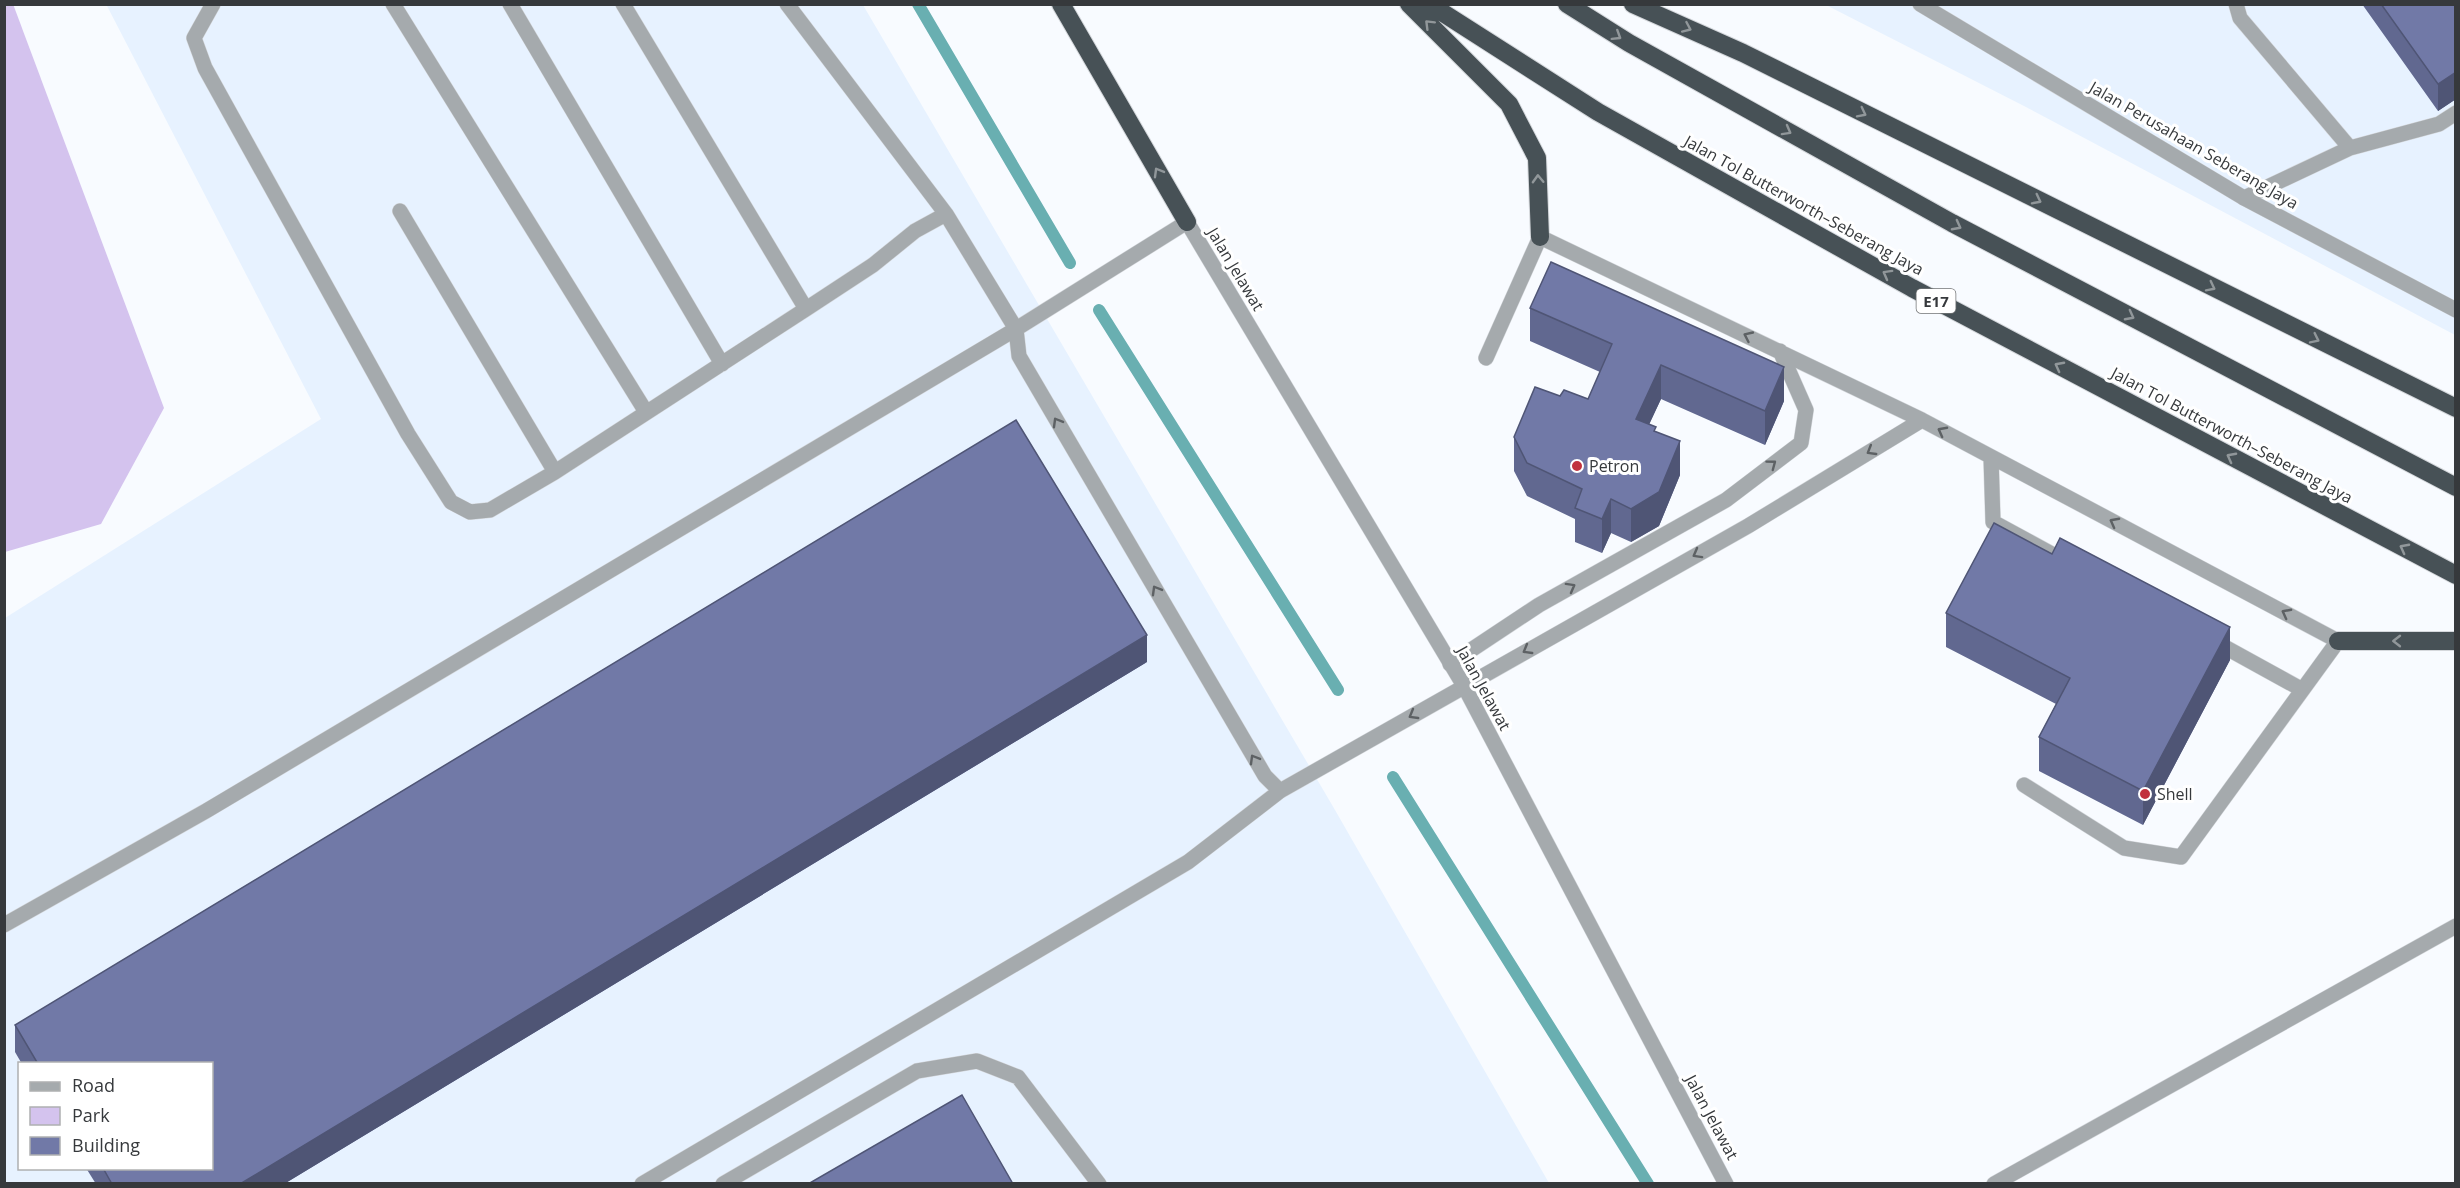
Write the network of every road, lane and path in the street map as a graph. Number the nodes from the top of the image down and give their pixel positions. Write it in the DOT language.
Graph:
graph roads {
  1 [pos="213,4"];
  2 [pos="393,4"];
  3 [pos="510,4"];
  4 [pos="622,4"];
  5 [pos="787,4"];
  6 [pos="1061,4"];
  7 [pos="1409,4"];
  8 [pos="1429,4"];
  9 [pos="1567,4"];
  10 [pos="1633,4"];
  11 [pos="1920,4"];
  12 [pos="2236,4"];
  13 [pos="2456,113"];
  14 [pos="2350,148"];
  15 [pos="2244,198"];
  16 [pos="400,211"];
  17 [pos="946,214"];
  18 [pos="1187,222"];
  19 [pos="1540,237"];
  20 [pos="806,309"];
  21 [pos="2456,310"];
  22 [pos="1016,329"];
  23 [pos="1780,351"];
  24 [pos="1486,358"];
  25 [pos="722,364"];
  26 [pos="2456,408"];
  27 [pos="646,412"];
  28 [pos="1922,420"];
  29 [pos="1991,457"];
  30 [pos="555,472"];
  31 [pos="2456,487"];
  32 [pos="2075,566"];
  33 [pos="2456,575"];
  34 [pos="2198,633"];
  35 [pos="2338,641"];
  36 [pos="2456,641"];
  37 [pos="1450,664"];
  38 [pos="1464,686"];
  39 [pos="2301,689"];
  40 [pos="2024,785"];
  41 [pos="1280,791"];
  42 [pos="4,925"];
  43 [pos="2456,926"];
  44 [pos="642,1184"];
  45 [pos="723,1184"];
  46 [pos="1099,1184"];
  47 [pos="1726,1184"];
  48 [pos="1994,1184"];
  1 -- 30 [label="street"];
  2 -- 27 [label="street"];
  3 -- 25 [label="street"];
  4 -- 20 [label="street"];
  5 -- 17 [label="street"];
  18 -- 6 [label="highway, one-way"];
  19 -- 7 [label="highway, one-way"];
  33 -- 8 [label="highway, Jalan Tol Butterworth–Seberang Jaya / E17, one-way"];
  9 -- 31 [label="highway, one-way"];
  10 -- 26 [label="highway, one-way"];
  11 -- 15 [label="street, Jalan Perusahaan Seberang Jaya"];
  12 -- 14 [label="street"];
  13 -- 14 [label="street"];
  14 -- 15 [label="street"];
  15 -- 21 [label="street, Jalan Perusahaan Seberang Jaya"];
  16 -- 30 [label="street"];
  17 -- 20 [label="street"];
  17 -- 22 [label="street"];
  18 -- 22 [label="street"];
  18 -- 37 [label="street, Jalan Jelawat"];
  23 -- 19 [label="street, one-way"];
  19 -- 24 [label="street"];
  20 -- 25 [label="street"];
  41 -- 22 [label="street, one-way"];
  22 -- 42 [label="street"];
  23 -- 28 [label="street"];
  37 -- 23 [label="street, one-way"];
  25 -- 27 [label="street"];
  27 -- 30 [label="street"];
  29 -- 28 [label="street, one-way"];
  28 -- 38 [label="street, one-way"];
  29 -- 32 [label="street"];
  35 -- 29 [label="street, one-way"];
  34 -- 39 [label="street"];
  36 -- 35 [label="highway, one-way"];
  35 -- 39 [label="street"];
  37 -- 38 [label="street, Jalan Jelawat"];
  38 -- 41 [label="street, one-way"];
  38 -- 47 [label="street, Jalan Jelawat"];
  39 -- 40 [label="street"];
  41 -- 44 [label="street"];
  43 -- 48 [label="street"];
  45 -- 46 [label="street"];
}
